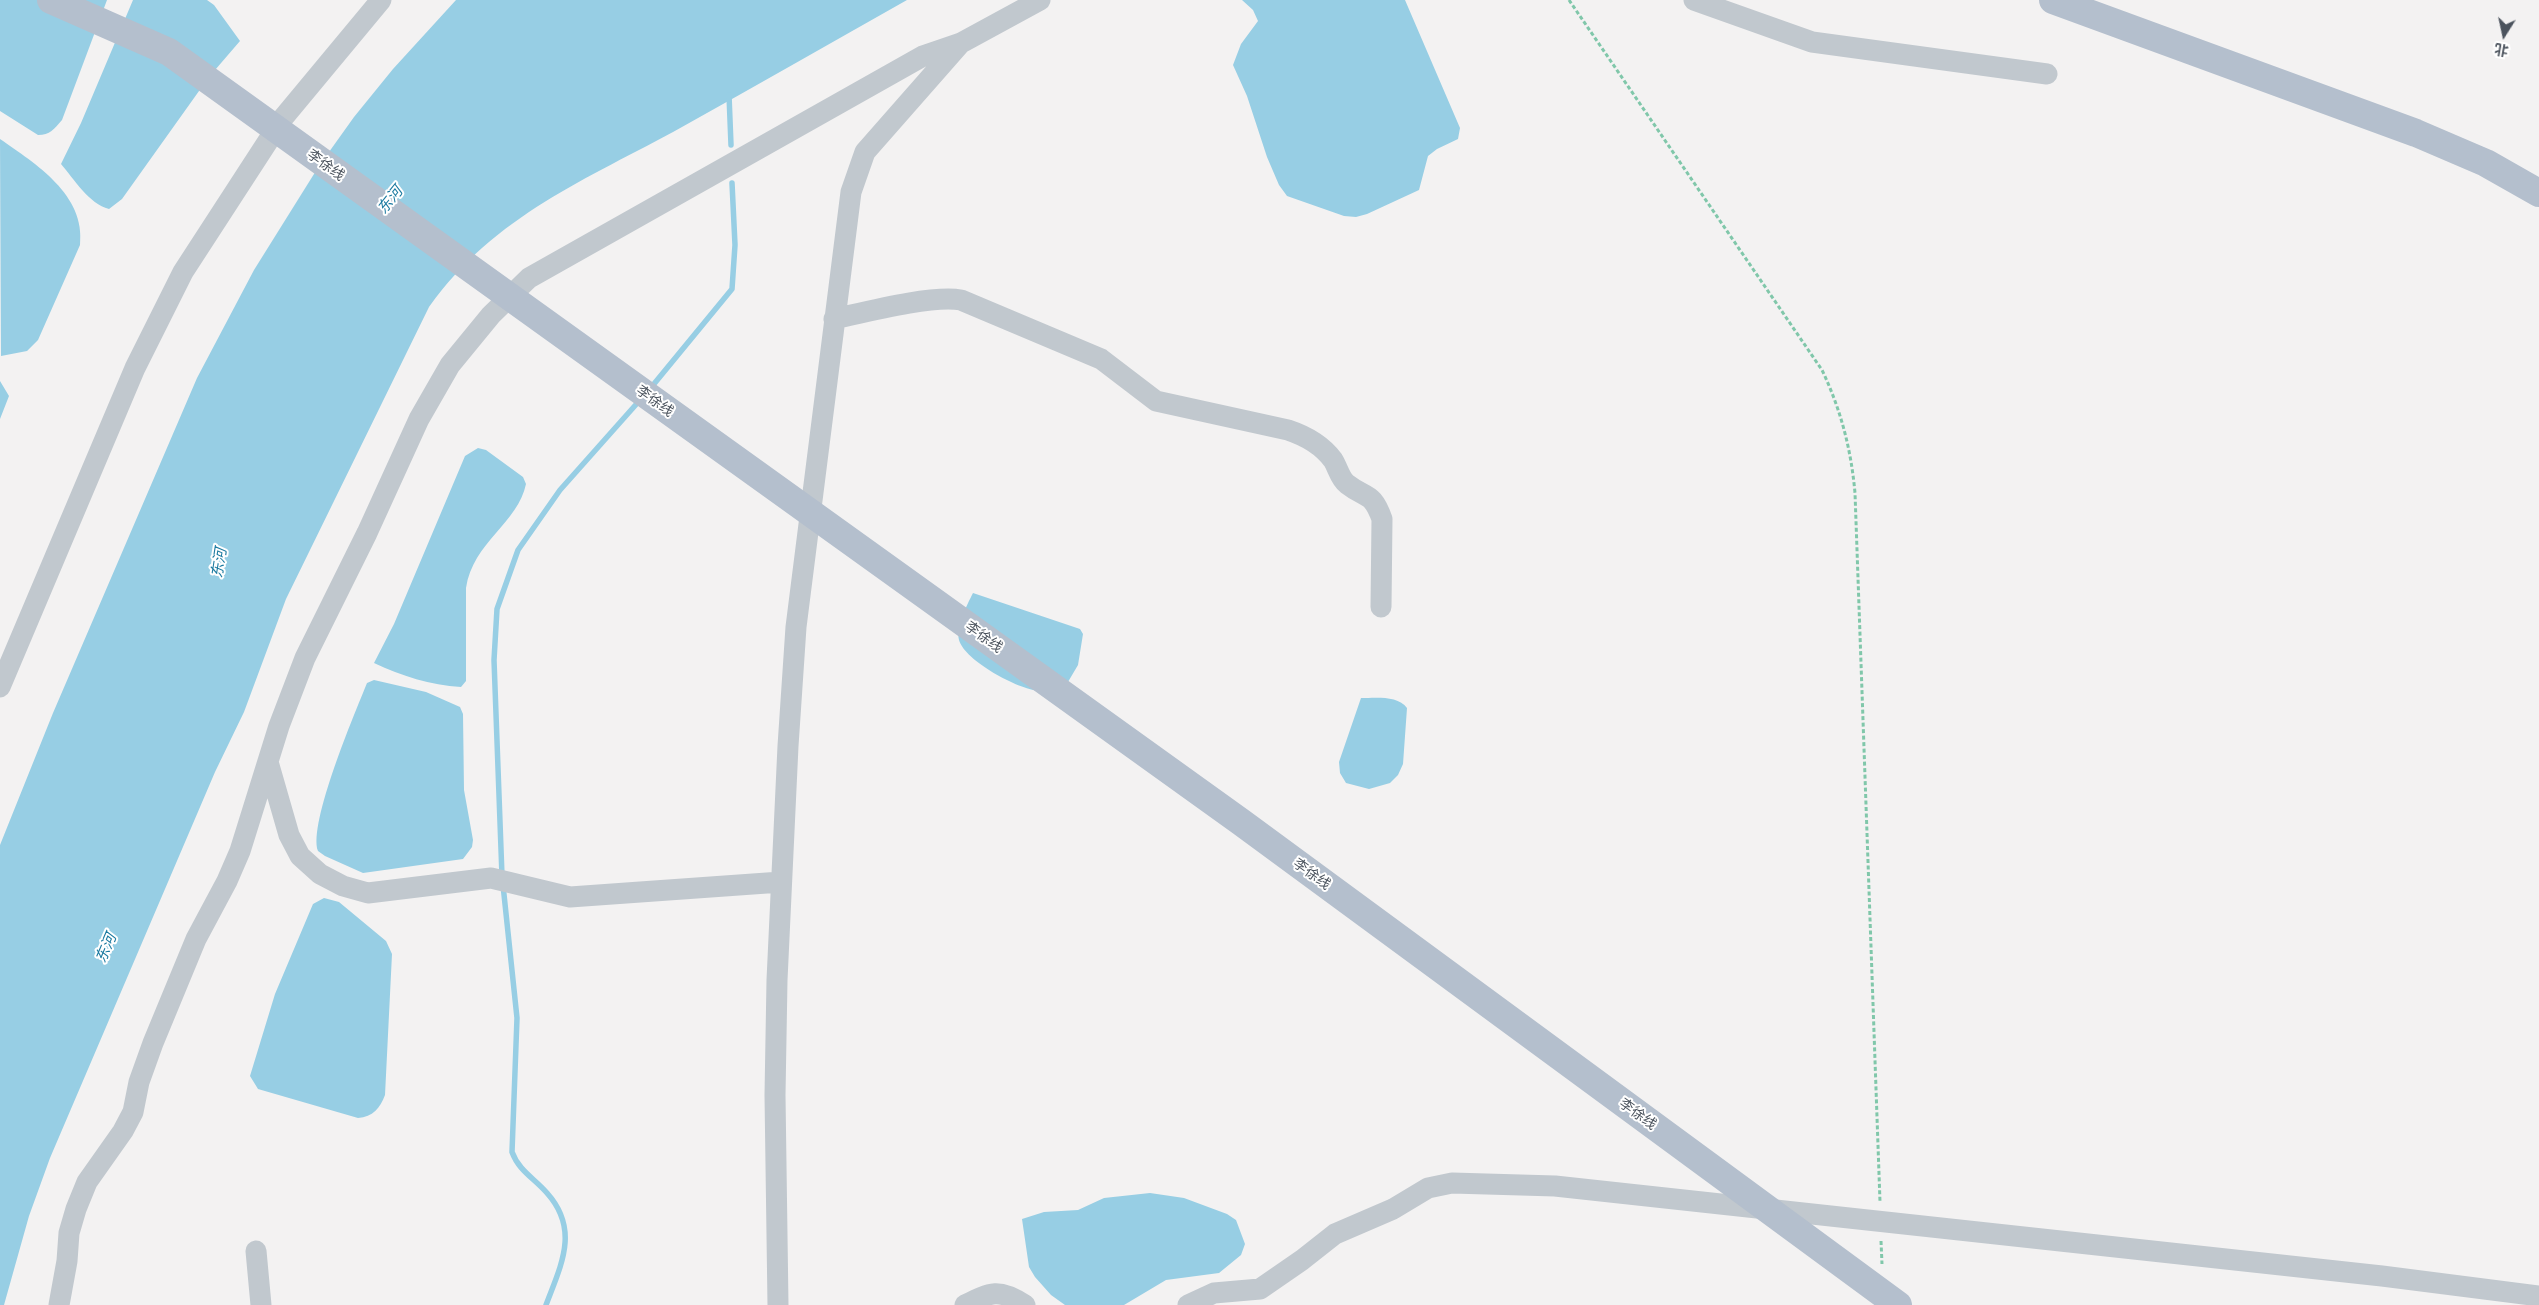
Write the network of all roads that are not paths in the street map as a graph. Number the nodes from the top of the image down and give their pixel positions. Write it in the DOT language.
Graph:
graph roads {
  1 [pos="51,0"];
  2 [pos="381,0"];
  3 [pos="1040,0"];
  4 [pos="1694,0"];
  5 [pos="2053,0"];
  6 [pos="961,43"];
  7 [pos="2047,74"];
  8 [pos="2539,193"];
  9 [pos="834,319"];
  10 [pos="1381,607"];
  11 [pos="0,687"];
  12 [pos="268,762"];
  13 [pos="781,882"];
  14 [pos="256,1250"];
  15 [pos="2539,1296"];
  16 [pos="59,1305"];
  17 [pos="261,1305"];
  18 [pos="778,1305"];
  19 [pos="965,1305"];
  20 [pos="1025,1305"];
  21 [pos="1188,1305"];
  22 [pos="1898,1305"];
  1 -- 22 [label="main road, 李徐线"];
  2 -- 11 [label="street"];
  3 -- 6 [label="street"];
  4 -- 7 [label="street"];
  5 -- 8 [label="main road"];
  6 -- 9 [label="street"];
  6 -- 12 [label="street"];
  9 -- 10 [label="street"];
  9 -- 13 [label="street"];
  12 -- 13 [label="street"];
  12 -- 16 [label="street"];
  13 -- 18 [label="street"];
  14 -- 17 [label="street"];
  15 -- 21 [label="street"];
  19 -- 20 [label="street"];
}
